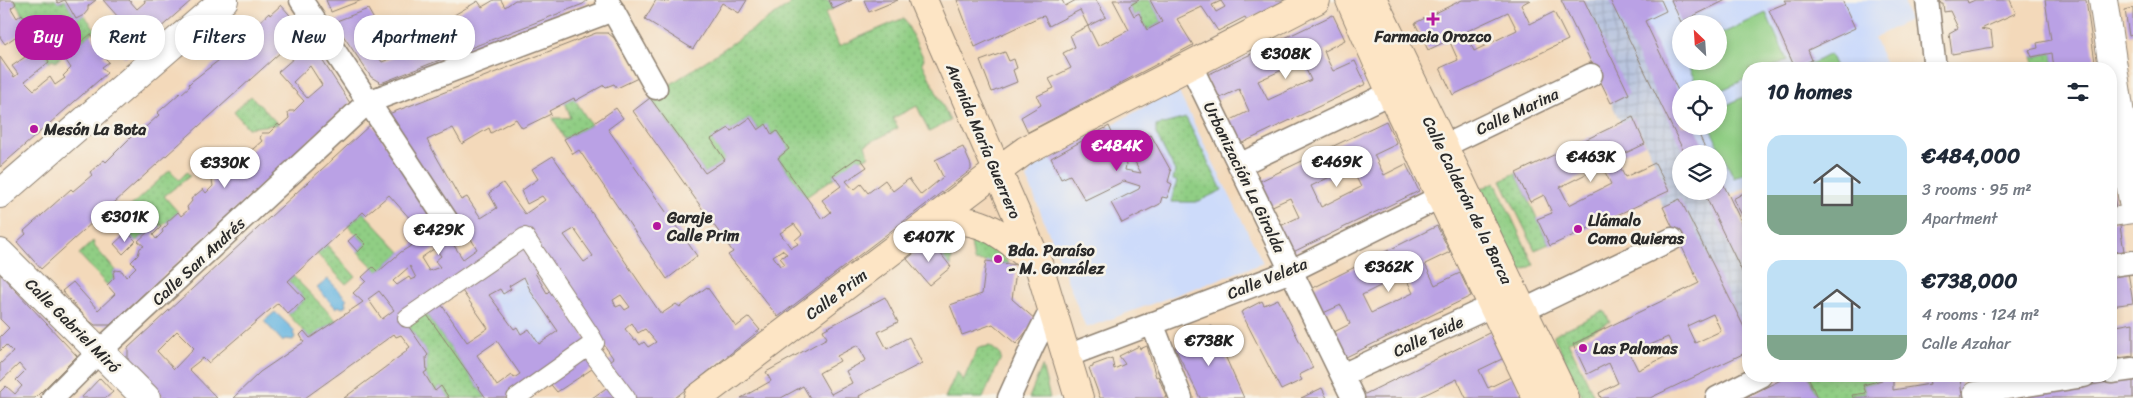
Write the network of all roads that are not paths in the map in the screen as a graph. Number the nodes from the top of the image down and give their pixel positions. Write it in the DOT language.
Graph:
graph roads {
  1 [pos="224,0"];
  2 [pos="301,0"];
  3 [pos="923,0"];
  4 [pos="1316,0"];
  5 [pos="1350,0"];
  6 [pos="1373,0"];
  7 [pos="1927,0"];
  8 [pos="2103,0"];
  9 [pos="610,5"];
  10 [pos="1934,62"];
  11 [pos="2116,62"];
  12 [pos="1190,64"];
  13 [pos="2117,69"];
  14 [pos="1591,75"];
  15 [pos="656,88"];
  16 [pos="1401,88"];
  17 [pos="368,102"];
  18 [pos="2126,114"];
  19 [pos="1442,147"];
  20 [pos="1239,165"];
  21 [pos="997,171"];
  22 [pos="1451,192"];
  23 [pos="0,194"];
  24 [pos="2133,202"];
  25 [pos="2133,214"];
  26 [pos="2117,216"];
  27 [pos="921,229"];
  28 [pos="453,230"];
  29 [pos="1672,239"];
  30 [pos="0,253"];
  31 [pos="2133,262"];
  32 [pos="2117,264"];
  33 [pos="1038,266"];
  34 [pos="1291,271"];
  35 [pos="1510,304"];
  36 [pos="1052,308"];
  37 [pos="407,318"];
  38 [pos="1152,323"];
  39 [pos="588,348"];
  40 [pos="99,352"];
  41 [pos="1067,356"];
  42 [pos="2133,369"];
  43 [pos="2117,371"];
  44 [pos="1342,375"];
  45 [pos="1748,382"];
  46 [pos="2033,382"];
  47 [pos="1974,389"];
  48 [pos="53,398"];
  49 [pos="146,398"];
  50 [pos="516,398"];
  51 [pos="626,398"];
  52 [pos="698,398"];
  53 [pos="1009,398"];
  54 [pos="1079,398"];
  55 [pos="1181,398"];
  56 [pos="1353,398"];
  57 [pos="1537,398"];
  58 [pos="1565,398"];
  59 [pos="1717,398"];
  1 -- 23 [label="street"];
  2 -- 17 [label="street"];
  3 -- 21 [label="main road, Avenida María Guerrero"];
  4 -- 12 [label="main road, Calle Prim"];
  5 -- 16 [label="main road, Calle Calderón de la Barca"];
  6 -- 16 [label="main road, Calle Calderón de la Barca"];
  7 -- 10 [label="street"];
  8 -- 11 [label="street"];
  9 -- 15 [label="street"];
  9 -- 17 [label="street, Calle San Andrés"];
  12 -- 20 [label="street, Urbanización La Giralda"];
  12 -- 21 [label="main road, Calle Prim"];
  13 -- 18 [label="street"];
  14 -- 19 [label="street, Calle Marina"];
  16 -- 19 [label="main road, Calle Calderón de la Barca"];
  16 -- 20 [label="street"];
  16 -- 22 [label="main road, Calle Calderón de la Barca"];
  17 -- 28 [label="street"];
  17 -- 40 [label="street, Calle San Andrés"];
  18 -- 24 [label="street"];
  19 -- 22 [label="main road, Calle Calderón de la Barca"];
  20 -- 34 [label="street, Urbanización La Giralda"];
  21 -- 27 [label="main road, Calle Prim"];
  21 -- 33 [label="main road, Avenida María Guerrero"];
  22 -- 34 [label="street, Calle Veleta"];
  22 -- 35 [label="main road, Calle Calderón de la Barca"];
  25 -- 26 [label="street"];
  27 -- 33 [label="main road"];
  27 -- 52 [label="main road, Calle Prim"];
  29 -- 35 [label="street, Calle Teide"];
  30 -- 40 [label="street, Calle Gabriel Miró"];
  31 -- 32 [label="street"];
  33 -- 36 [label="main road, Avenida María Guerrero"];
  34 -- 38 [label="street, Calle Veleta"];
  34 -- 44 [label="street, Urbanización La Giralda"];
  35 -- 44 [label="street, Calle Teide"];
  35 -- 57 [label="main road, Calle Calderón de la Barca"];
  35 -- 58 [label="main road, Calle Calderón de la Barca"];
  36 -- 41 [label="main road, Avenida María Guerrero"];
  36 -- 53 [label="street"];
  37 -- 39 [label="street"];
  38 -- 41 [label="street, Calle Veleta"];
  38 -- 55 [label="street"];
  39 -- 50 [label="street"];
  39 -- 51 [label="street"];
  40 -- 48 [label="street, Calle San Andrés"];
  40 -- 49 [label="street, Calle Gabriel Miró"];
  41 -- 54 [label="main road, Avenida María Guerrero"];
  42 -- 43 [label="street"];
  44 -- 56 [label="street, Urbanización La Giralda"];
  45 -- 59 [label="street"];
  46 -- 47 [label="street"];
}
